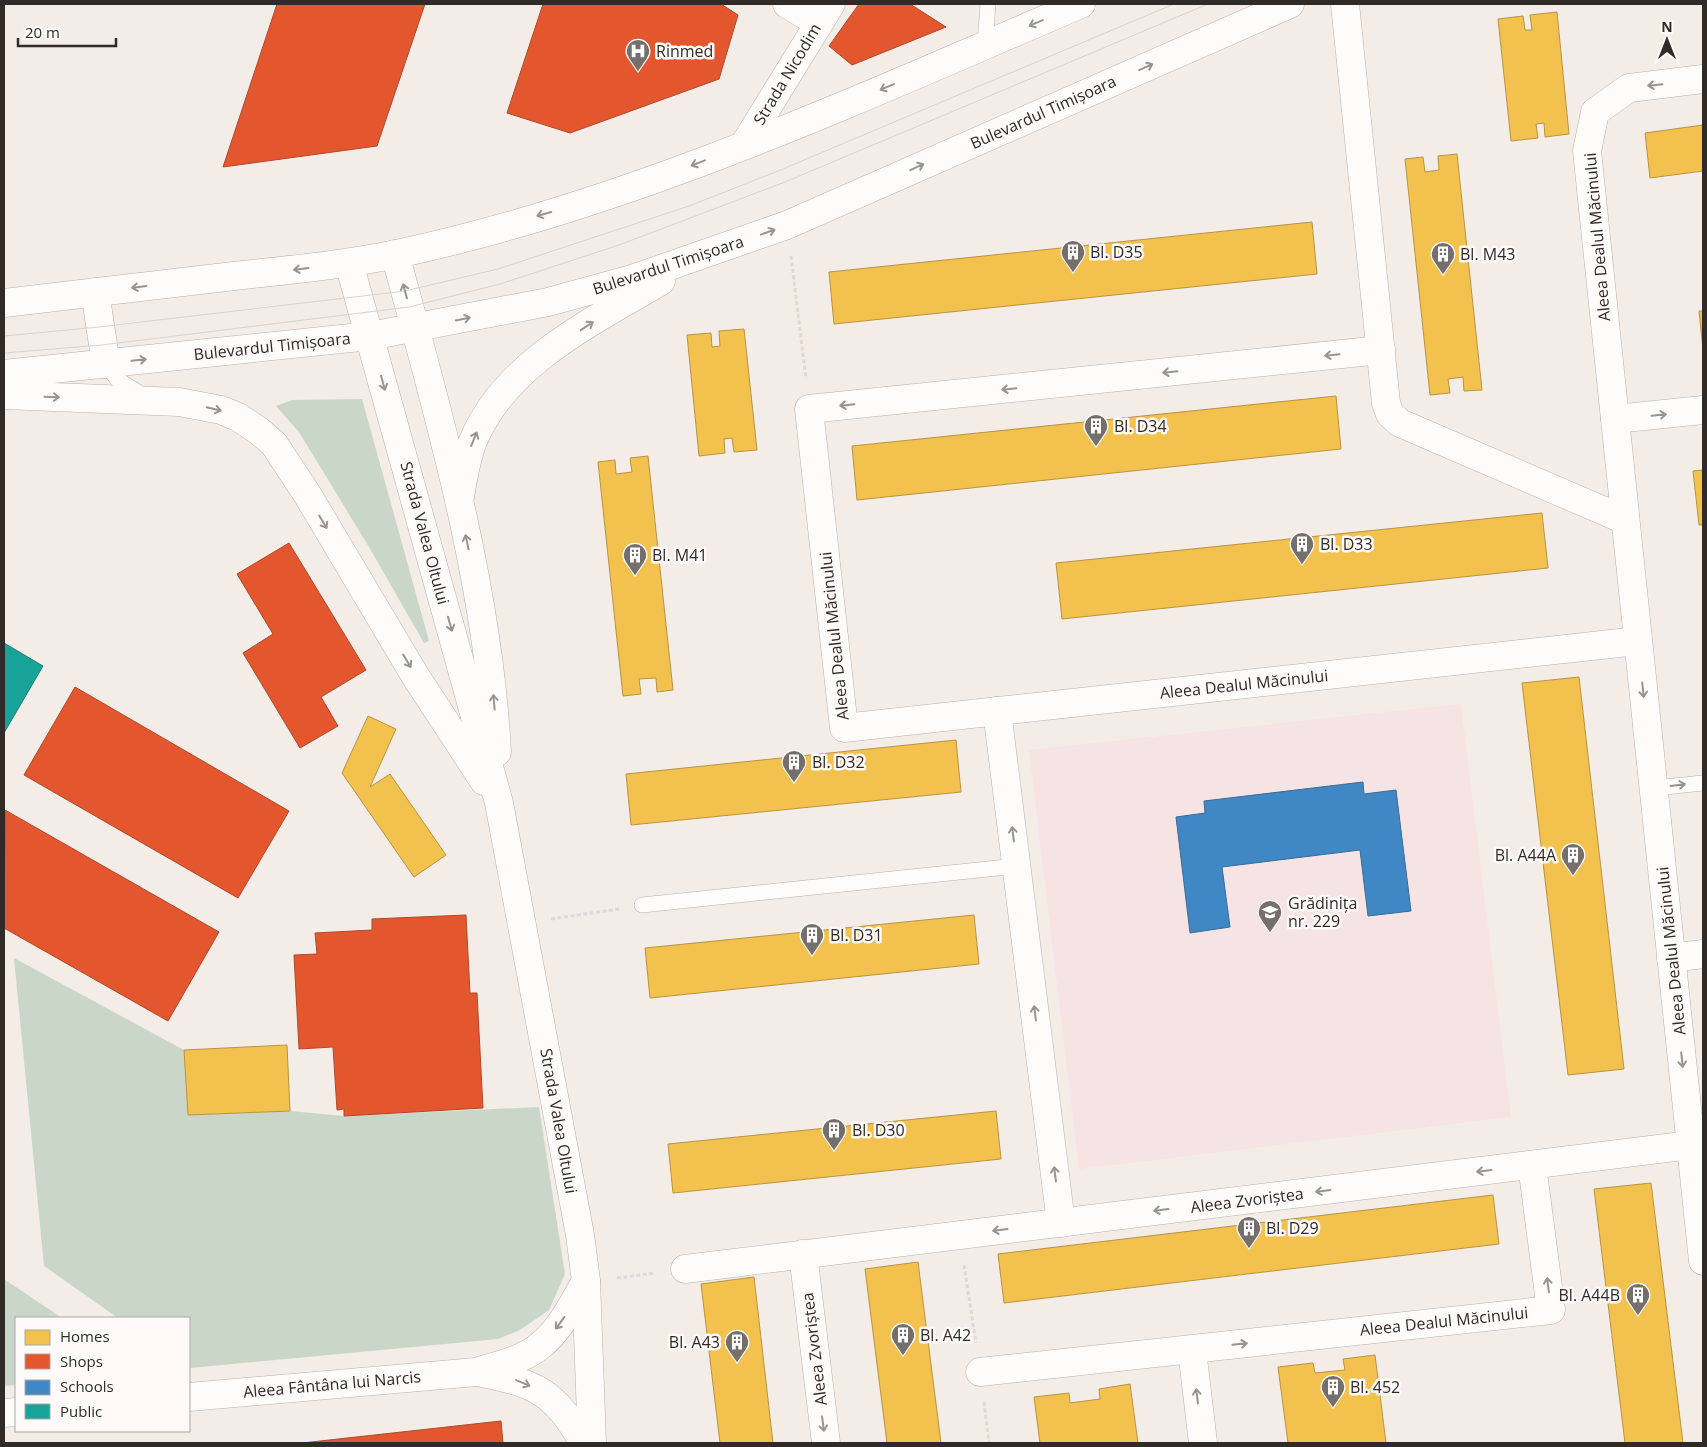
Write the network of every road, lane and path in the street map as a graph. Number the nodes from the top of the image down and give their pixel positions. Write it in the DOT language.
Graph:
graph roads {
  1 [pos="787,4"];
  2 [pos="988,4"];
  3 [pos="1081,4"];
  4 [pos="1290,4"];
  5 [pos="1346,4"];
  6 [pos="825,14"];
  7 [pos="985,45"];
  8 [pos="1703,79"];
  9 [pos="744,145"];
  10 [pos="787,225"];
  11 [pos="395,254"];
  12 [pos="706,254"];
  13 [pos="349,263"];
  14 [pos="95,292"];
  15 [pos="4,303"];
  16 [pos="415,328"];
  17 [pos="370,336"];
  18 [pos="1381,350"];
  19 [pos="106,364"];
  20 [pos="4,374"];
  21 [pos="4,395"];
  22 [pos="169,402"];
  23 [pos="809,409"];
  24 [pos="1703,410"];
  25 [pos="1615,419"];
  26 [pos="459,504"];
  27 [pos="1625,520"];
  28 [pos="1638,641"];
  29 [pos="998,712"];
  30 [pos="1703,782"];
  31 [pos="1654,788"];
  32 [pos="499,803"];
  33 [pos="1017,866"];
  34 [pos="642,905"];
  35 [pos="523,923"];
  36 [pos="1703,954"];
  37 [pos="1671,958"];
  38 [pos="1691,1145"];
  39 [pos="1532,1165"];
  40 [pos="1061,1223"];
  41 [pos="960,1235"];
  42 [pos="803,1254"];
  43 [pos="1703,1261"];
  44 [pos="685,1269"];
  45 [pos="586,1282"];
  46 [pos="1192,1350"];
  47 [pos="476,1372"];
  48 [pos="980,1372"];
  49 [pos="190,1397"];
  50 [pos="584,1443"];
  51 [pos="592,1443"];
  52 [pos="826,1443"];
  53 [pos="989,1443"];
  54 [pos="1203,1443"];
  1 -- 6 [label="street"];
  2 -- 7 [label="lane"];
  3 -- 7 [label="street, one-way"];
  10 -- 4 [label="street, Bulevardul Timișoara, one-way"];
  5 -- 18 [label="street"];
  6 -- 9 [label="street, Strada Nicodim"];
  7 -- 9 [label="street, one-way"];
  8 -- 25 [label="street, Aleea Dealul Măcinului, one-way"];
  9 -- 11 [label="street, one-way"];
  12 -- 10 [label="street, Bulevardul Timișoara, one-way"];
  10 -- 23 [label="path"];
  11 -- 13 [label="street"];
  16 -- 11 [label="street, Strada Valea Oltului, one-way"];
  16 -- 12 [label="street, Bulevardul Timișoara, one-way"];
  26 -- 12 [label="street, one-way"];
  13 -- 14 [label="street, one-way"];
  13 -- 17 [label="street, Strada Valea Oltului"];
  14 -- 15 [label="street"];
  14 -- 19 [label="street"];
  16 -- 17 [label="street, Bulevardul Timișoara"];
  16 -- 26 [label="street, Strada Valea Oltului"];
  19 -- 17 [label="street, Bulevardul Timișoara, one-way"];
  17 -- 32 [label="street, Strada Valea Oltului, one-way"];
  18 -- 23 [label="street, one-way"];
  18 -- 27 [label="street"];
  19 -- 20 [label="street, Bulevardul Timișoara"];
  19 -- 22 [label="lane"];
  21 -- 22 [label="street, one-way"];
  22 -- 32 [label="street, one-way"];
  23 -- 29 [label="street, Aleea Dealul Măcinului"];
  25 -- 24 [label="street, one-way"];
  25 -- 27 [label="street, Aleea Dealul Măcinului"];
  32 -- 26 [label="street, Strada Valea Oltului, one-way"];
  27 -- 28 [label="street, Aleea Dealul Măcinului"];
  28 -- 29 [label="street, Aleea Dealul Măcinului"];
  28 -- 31 [label="street, Aleea Dealul Măcinului, one-way"];
  33 -- 29 [label="street, one-way"];
  31 -- 30 [label="lane, one-way"];
  31 -- 37 [label="street, Aleea Dealul Măcinului"];
  32 -- 35 [label="street, Strada Valea Oltului"];
  33 -- 34 [label="lane"];
  40 -- 33 [label="street, one-way"];
  34 -- 35 [label="path"];
  35 -- 45 [label="street, Strada Valea Oltului"];
  36 -- 37 [label="street"];
  37 -- 38 [label="street, Aleea Dealul Măcinului, one-way"];
  38 -- 39 [label="street, Aleea Zvoriștea"];
  38 -- 43 [label="street, Aleea Dealul Măcinului"];
  39 -- 40 [label="street, Aleea Zvoriștea, one-way"];
  46 -- 39 [label="street, Aleea Dealul Măcinului, one-way"];
  40 -- 41 [label="street, Aleea Zvoriștea, one-way"];
  41 -- 42 [label="street, Aleea Zvoriștea"];
  41 -- 48 [label="path"];
  42 -- 44 [label="street, Aleea Zvoriștea"];
  42 -- 52 [label="street, Aleea Zvoriștea, one-way"];
  44 -- 45 [label="path"];
  45 -- 47 [label="street, Aleea Fântâna lui Narcis, one-way"];
  45 -- 51 [label="street, Strada Valea Oltului"];
  46 -- 48 [label="street, Aleea Dealul Măcinului"];
  54 -- 46 [label="street, one-way"];
  47 -- 49 [label="street, Aleea Fântâna lui Narcis"];
  47 -- 50 [label="street, Aleea Fântâna lui Narcis, one-way"];
  48 -- 53 [label="path"];
}
